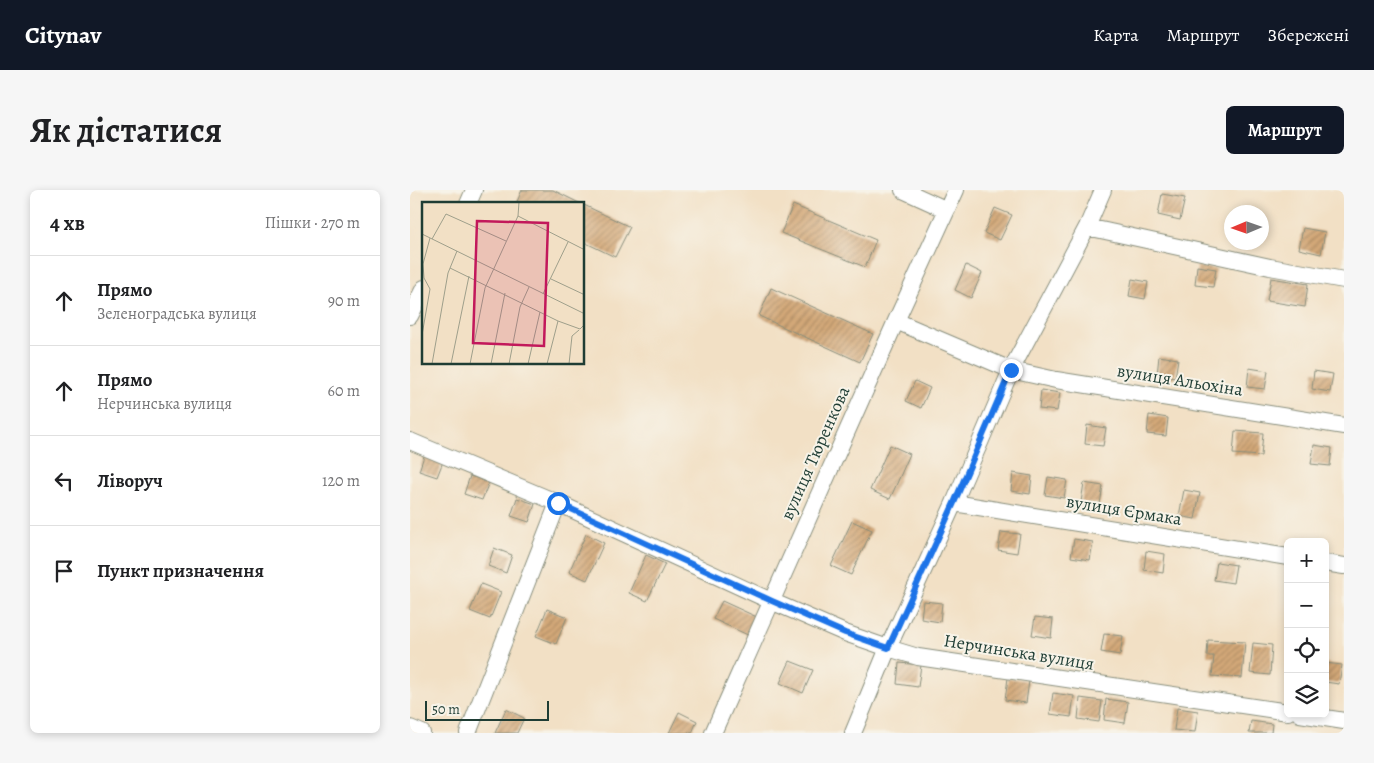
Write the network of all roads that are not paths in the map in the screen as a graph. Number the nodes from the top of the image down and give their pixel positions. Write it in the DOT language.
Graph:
graph roads {
  1 [pos="474,190"];
  2 [pos="903,190"];
  3 [pos="956,190"];
  4 [pos="1103,190"];
  5 [pos="469,202"];
  6 [pos="947,210"];
  7 [pos="1087,227"];
  8 [pos="1344,280"];
  9 [pos="422,292"];
  10 [pos="410,316"];
  11 [pos="896,321"];
  12 [pos="1011,370"];
  13 [pos="1344,426"];
  14 [pos="410,441"];
  15 [pos="558,503"];
  16 [pos="954,503"];
  17 [pos="1284,556"];
  18 [pos="1329,564"];
  19 [pos="1344,566"];
  20 [pos="772,601"];
  21 [pos="888,648"];
  22 [pos="1284,711"];
  23 [pos="1325,718"];
  24 [pos="1344,721"];
  25 [pos="410,728"];
  26 [pos="422,733"];
  27 [pos="468,733"];
  28 [pos="713,733"];
  29 [pos="853,733"];
  1 -- 5 [label="street"];
  2 -- 6 [label="street"];
  3 -- 6 [label="street, вулиця Тюренкова"];
  4 -- 7 [label="street"];
  6 -- 11 [label="street, вулиця Тюренкова"];
  7 -- 8 [label="street"];
  7 -- 12 [label="street"];
  9 -- 10 [label="street"];
  11 -- 12 [label="street, вулиця Альохіна"];
  11 -- 20 [label="street, вулиця Тюренкова"];
  12 -- 13 [label="street, вулиця Альохіна"];
  12 -- 16 [label="street"];
  14 -- 15 [label="street, Нерчинська вулиця"];
  15 -- 20 [label="street, Нерчинська вулиця"];
  15 -- 27 [label="street"];
  16 -- 17 [label="street, вулиця Єрмака"];
  16 -- 21 [label="street"];
  18 -- 19 [label="street"];
  20 -- 21 [label="street, Нерчинська вулиця"];
  20 -- 28 [label="street, вулиця Тюренкова"];
  21 -- 22 [label="street, Нерчинська вулиця"];
  21 -- 29 [label="street"];
  23 -- 24 [label="street"];
  25 -- 26 [label="street"];
}
